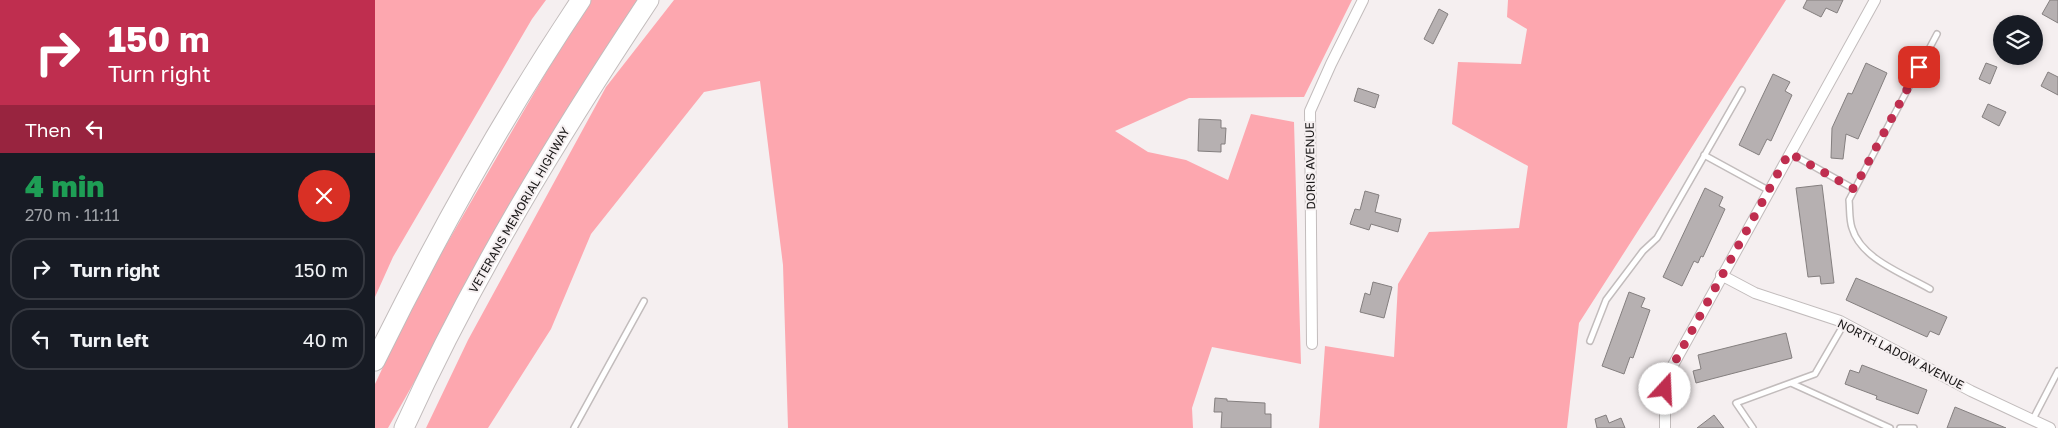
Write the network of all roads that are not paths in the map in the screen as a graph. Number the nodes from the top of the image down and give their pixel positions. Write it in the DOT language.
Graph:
graph roads {
  1 [pos="581,0"];
  2 [pos="649,0"];
  3 [pos="1363,0"];
  4 [pos="1875,0"];
  5 [pos="1937,34"];
  6 [pos="1742,90"];
  7 [pos="1789,153"];
  8 [pos="1704,155"];
  9 [pos="1854,189"];
  10 [pos="1768,190"];
  11 [pos="1721,275"];
  12 [pos="1930,289"];
  13 [pos="644,300"];
  14 [pos="1845,324"];
  15 [pos="1590,341"];
  16 [pos="1312,344"];
  17 [pos="375,361"];
  18 [pos="2058,370"];
  19 [pos="1791,383"];
  20 [pos="2033,419"];
  21 [pos="404,428"];
  22 [pos="574,428"];
  23 [pos="1665,428"];
  24 [pos="1753,428"];
  25 [pos="1890,428"];
  26 [pos="1900,428"];
  27 [pos="1914,428"];
  28 [pos="2050,428"];
  1 -- 17 [label="highway"];
  2 -- 21 [label="highway, VETERANS MEMORIAL HIGHWAY"];
  3 -- 16 [label="street, DORIS AVENUE"];
  4 -- 7 [label="street"];
  5 -- 9 [label="lane"];
  6 -- 8 [label="lane"];
  7 -- 9 [label="lane"];
  7 -- 10 [label="street"];
  8 -- 10 [label="lane"];
  8 -- 15 [label="lane"];
  9 -- 12 [label="lane"];
  10 -- 11 [label="street"];
  11 -- 14 [label="street, NORTH LADOW AVENUE"];
  11 -- 23 [label="street"];
  13 -- 22 [label="lane"];
  14 -- 19 [label="lane"];
  14 -- 20 [label="street, NORTH LADOW AVENUE"];
  18 -- 20 [label="lane"];
  19 -- 24 [label="lane"];
  19 -- 25 [label="lane"];
  20 -- 28 [label="street, NORTH LADOW AVENUE"];
  26 -- 27 [label="lane"];
}
